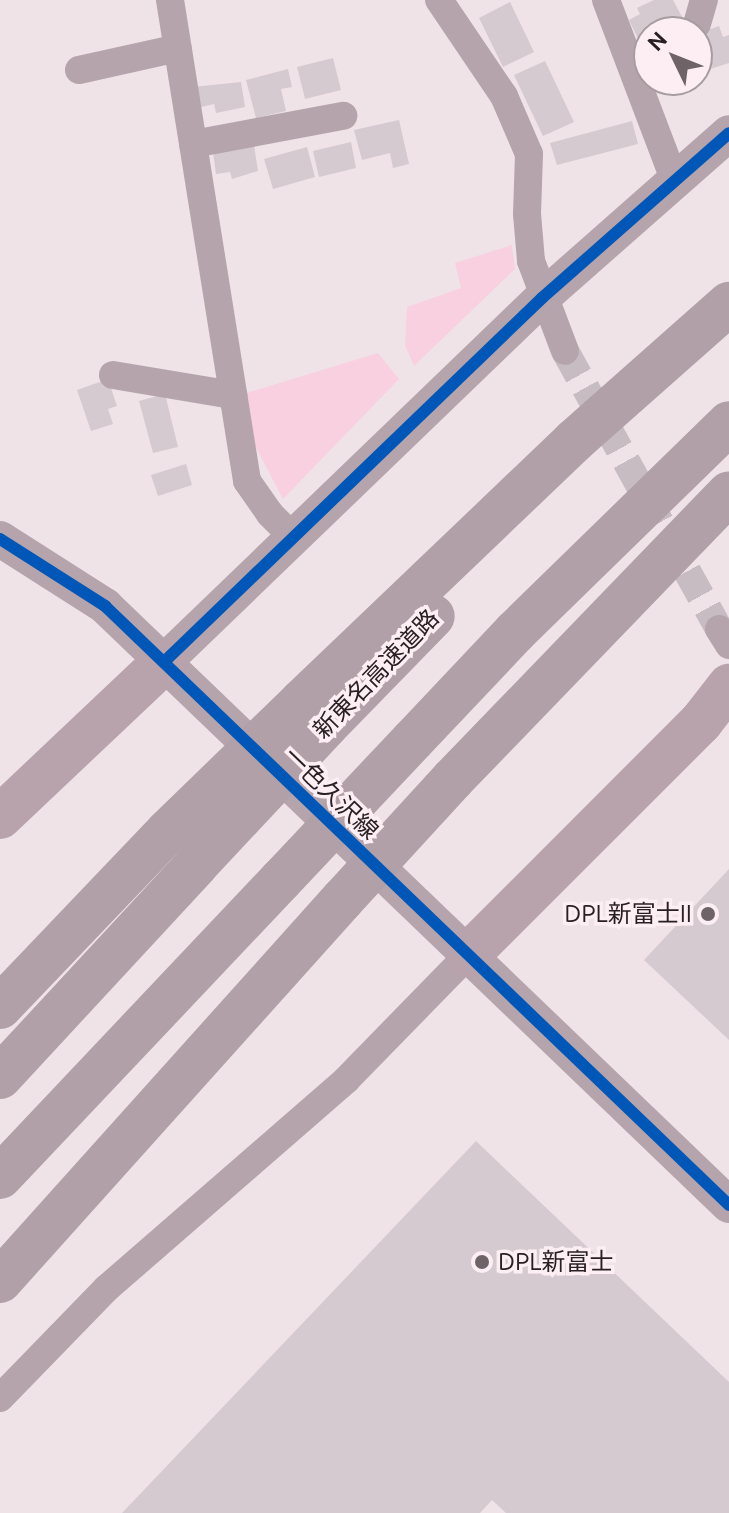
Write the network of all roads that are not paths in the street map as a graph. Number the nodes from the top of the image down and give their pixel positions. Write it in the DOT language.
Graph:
graph roads {
  1 [pos="170,0"];
  2 [pos="439,0"];
  3 [pos="606,0"];
  4 [pos="178,48"];
  5 [pos="79,70"];
  6 [pos="343,116"];
  7 [pos="729,133"];
  8 [pos="193,144"];
  9 [pos="674,179"];
  10 [pos="542,298"];
  11 [pos="729,304"];
  12 [pos="729,315"];
  13 [pos="565,351"];
  14 [pos="113,375"];
  15 [pos="233,395"];
  16 [pos="729,423"];
  17 [pos="729,493"];
  18 [pos="0,539"];
  19 [pos="295,539"];
  20 [pos="164,662"];
  21 [pos="729,686"];
  22 [pos="314,714"];
  23 [pos="0,817"];
  24 [pos="468,955"];
  25 [pos="0,1007"];
  26 [pos="0,1077"];
  27 [pos="0,1177"];
  28 [pos="729,1205"];
  29 [pos="0,1281"];
  30 [pos="0,1398"];
  1 -- 4 [label="street"];
  2 -- 10 [label="street"];
  3 -- 9 [label="street"];
  4 -- 5 [label="street"];
  4 -- 8 [label="street"];
  6 -- 8 [label="street"];
  7 -- 9 [label="street"];
  8 -- 15 [label="street"];
  9 -- 10 [label="street"];
  10 -- 13 [label="street"];
  10 -- 19 [label="street"];
  11 -- 22 [label="highway"];
  12 -- 22 [label="highway, 新東名高速道路"];
  14 -- 15 [label="street"];
  15 -- 19 [label="street"];
  16 -- 27 [label="highway, bridge"];
  17 -- 29 [label="highway, bridge"];
  18 -- 20 [label="street, 一色久沢線"];
  19 -- 20 [label="street"];
  20 -- 23 [label="main road"];
  20 -- 24 [label="street, 一色久沢線"];
  21 -- 24 [label="main road"];
  22 -- 25 [label="highway, bridge"];
  22 -- 26 [label="highway, 新東名高速道路, bridge"];
  24 -- 28 [label="street, 一色久沢線"];
  24 -- 30 [label="street"];
}
